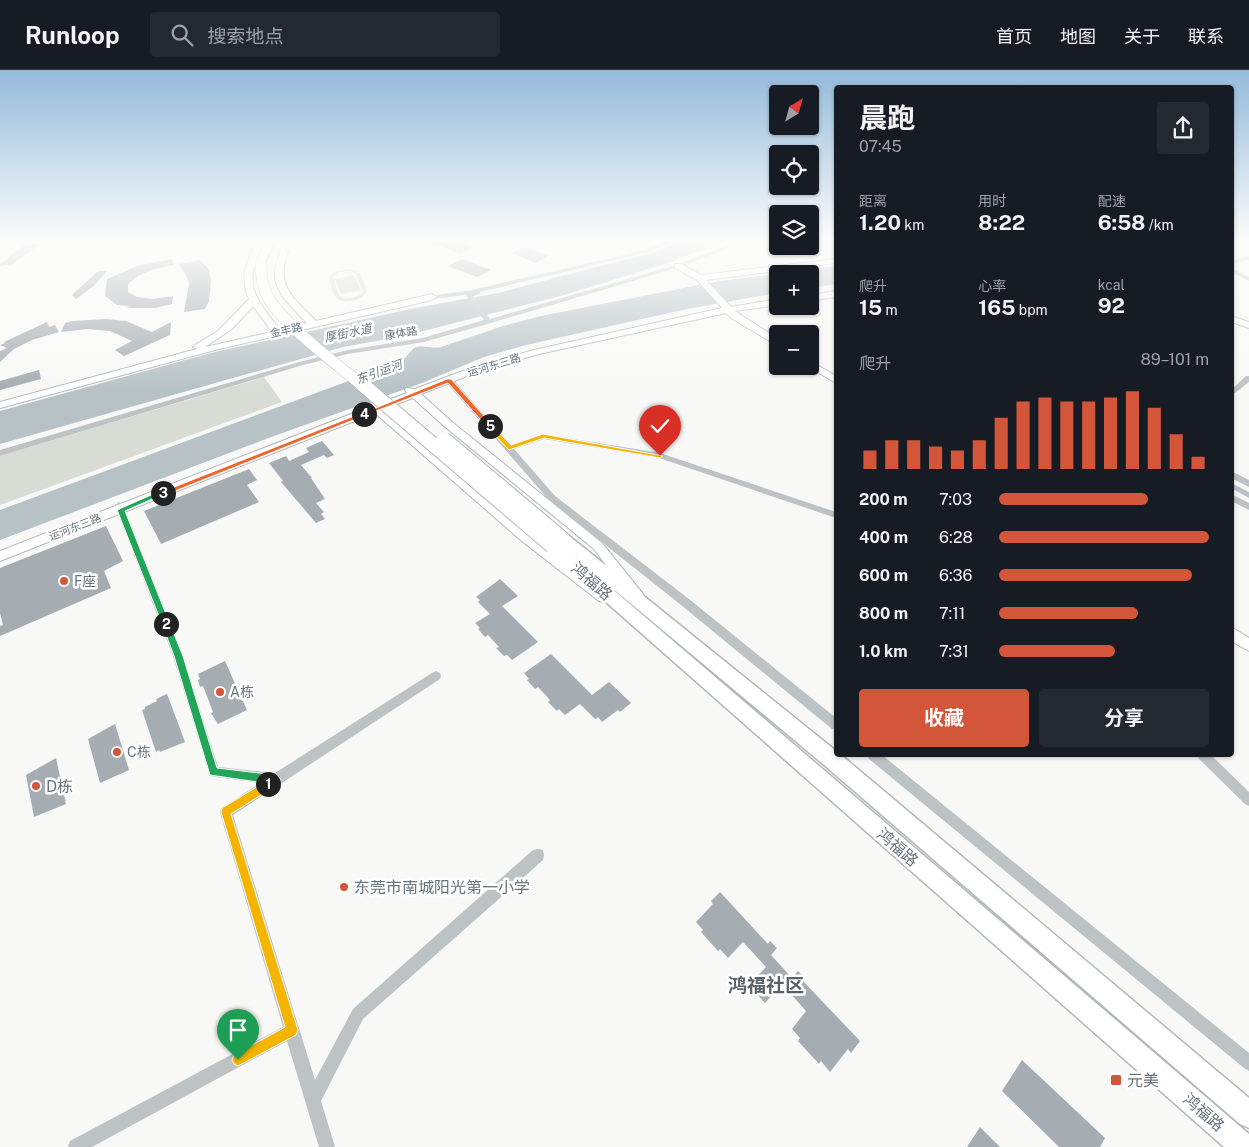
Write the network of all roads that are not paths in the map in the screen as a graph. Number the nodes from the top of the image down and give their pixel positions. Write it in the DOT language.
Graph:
graph roads {
  1 [pos="250,290"];
  2 [pos="264,290"];
  3 [pos="284,290"];
  4 [pos="478,290"];
  5 [pos="492,290"];
  6 [pos="596,290"];
  7 [pos="711,290"];
  8 [pos="834,293"];
  9 [pos="819,295"];
  10 [pos="432,297"];
  11 [pos="254,300"];
  12 [pos="769,302"];
  13 [pos="729,308"];
  14 [pos="1234,319"];
  15 [pos="312,322"];
  16 [pos="489,322"];
  17 [pos="1249,324"];
  18 [pos="276,331"];
  19 [pos="769,332"];
  20 [pos="769,337"];
  21 [pos="190,350"];
  22 [pos="819,364"];
  23 [pos="819,370"];
  24 [pos="834,374"];
  25 [pos="1249,378"];
  26 [pos="834,379"];
  27 [pos="449,380"];
  28 [pos="1234,391"];
  29 [pos="412,392"];
  30 [pos="0,401"];
  31 [pos="0,405"];
  32 [pos="374,407"];
  33 [pos="509,448"];
  34 [pos="0,453"];
  35 [pos="1234,476"];
  36 [pos="1249,484"];
  37 [pos="1234,499"];
  38 [pos="120,507"];
  39 [pos="1249,507"];
  40 [pos="834,514"];
  41 [pos="0,549"];
  42 [pos="0,556"];
  43 [pos="635,608"];
  44 [pos="1234,626"];
  45 [pos="1234,636"];
  46 [pos="1249,636"];
  47 [pos="1249,645"];
  48 [pos="436,676"];
  49 [pos="834,723"];
  50 [pos="833,754"];
  51 [pos="836,757"];
  52 [pos="875,757"];
  53 [pos="1205,757"];
  54 [pos="276,779"];
  55 [pos="1249,800"];
  56 [pos="538,855"];
  57 [pos="292,1030"];
  58 [pos="1249,1063"];
  59 [pos="313,1100"];
  60 [pos="1249,1114"];
  61 [pos="76,1147"];
  62 [pos="327,1147"];
  63 [pos="1244,1147"];
  1 -- 11 [label="street"];
  2 -- 43 [label="main road, 鸿福路, bridge"];
  3 -- 15 [label="street"];
  4 -- 10 [label="street"];
  5 -- 16 [label="street"];
  6 -- 16 [label="street, 康体路"];
  7 -- 13 [label="street"];
  8 -- 9 [label="street"];
  10 -- 15 [label="street, 金丰路"];
  11 -- 18 [label="street"];
  11 -- 21 [label="street"];
  12 -- 13 [label="street, 运河东三路"];
  13 -- 19 [label="street"];
  13 -- 20 [label="street"];
  13 -- 27 [label="street, 运河东三路"];
  13 -- 29 [label="street, 运河东三路"];
  14 -- 17 [label="street"];
  15 -- 18 [label="street, 金丰路"];
  16 -- 34 [label="street, 康体路"];
  18 -- 21 [label="street, 金丰路"];
  18 -- 31 [label="street, 金丰路"];
  21 -- 30 [label="street, 金丰路"];
  22 -- 24 [label="street"];
  23 -- 26 [label="street"];
  25 -- 28 [label="street"];
  27 -- 29 [label="street, 运河东三路"];
  27 -- 33 [label="street"];
  29 -- 32 [label="street, 运河东三路"];
  29 -- 43 [label="street"];
  32 -- 38 [label="street, 运河东三路"];
  32 -- 43 [label="street"];
  33 -- 40 [label="street"];
  33 -- 49 [label="street"];
  35 -- 36 [label="street"];
  37 -- 39 [label="street"];
  38 -- 41 [label="street, 运河东三路"];
  38 -- 42 [label="street, 运河东三路"];
  38 -- 54 [label="street"];
  43 -- 50 [label="main road, 鸿福路"];
  43 -- 63 [label="main road, 鸿福路"];
  44 -- 46 [label="street"];
  45 -- 47 [label="street"];
  48 -- 54 [label="street"];
  51 -- 60 [label="main road, 鸿福路"];
  52 -- 58 [label="street"];
  53 -- 55 [label="street"];
  54 -- 57 [label="street"];
  56 -- 59 [label="street"];
  57 -- 59 [label="street"];
  57 -- 61 [label="street"];
  59 -- 62 [label="street"];
}
